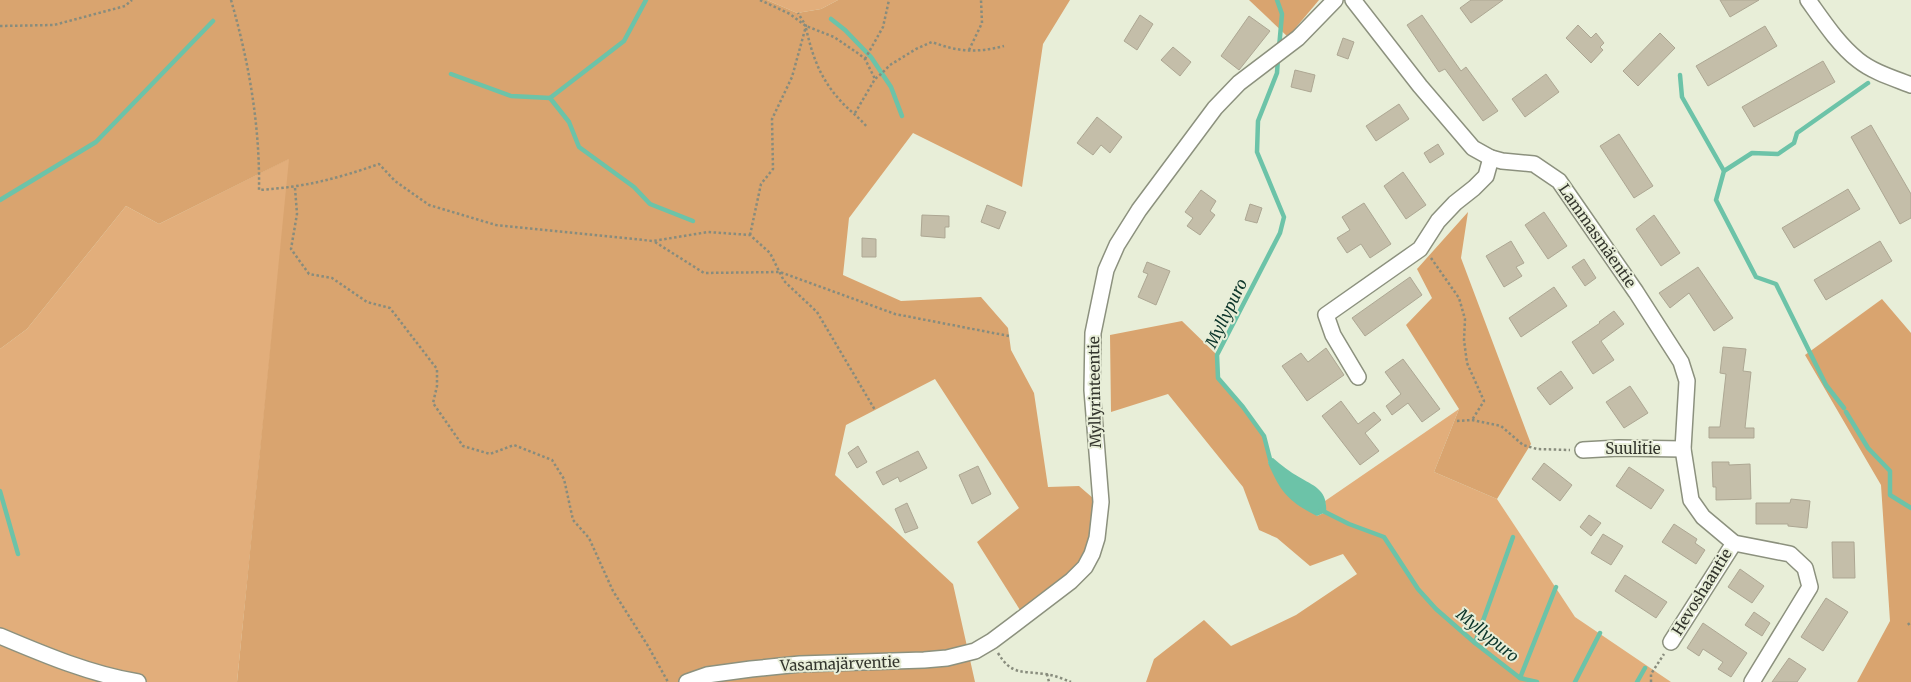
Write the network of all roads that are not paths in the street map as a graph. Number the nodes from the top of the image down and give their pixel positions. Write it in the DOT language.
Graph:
graph roads {
  1 [pos="1335,0"];
  2 [pos="1353,0"];
  3 [pos="1808,0"];
  4 [pos="1911,85"];
  5 [pos="1491,158"];
  6 [pos="1358,377"];
  7 [pos="1683,449"];
  8 [pos="1583,450"];
  9 [pos="1734,542"];
  10 [pos="0,636"];
  11 [pos="992,641"];
  12 [pos="1671,642"];
  13 [pos="138,682"];
  14 [pos="687,682"];
  15 [pos="1752,682"];
  1 -- 11 [label="street, Myllyrinteentie"];
  2 -- 5 [label="street, Lammasmäentie"];
  3 -- 4 [label="street"];
  5 -- 6 [label="street"];
  5 -- 7 [label="street, Lammasmäentie"];
  7 -- 8 [label="street, Suulitie"];
  7 -- 9 [label="street, Lammasmäentie"];
  9 -- 12 [label="street, Hevoshaantie"];
  9 -- 15 [label="street"];
  10 -- 13 [label="street"];
  11 -- 14 [label="street, Vasamajärventie"];
}
